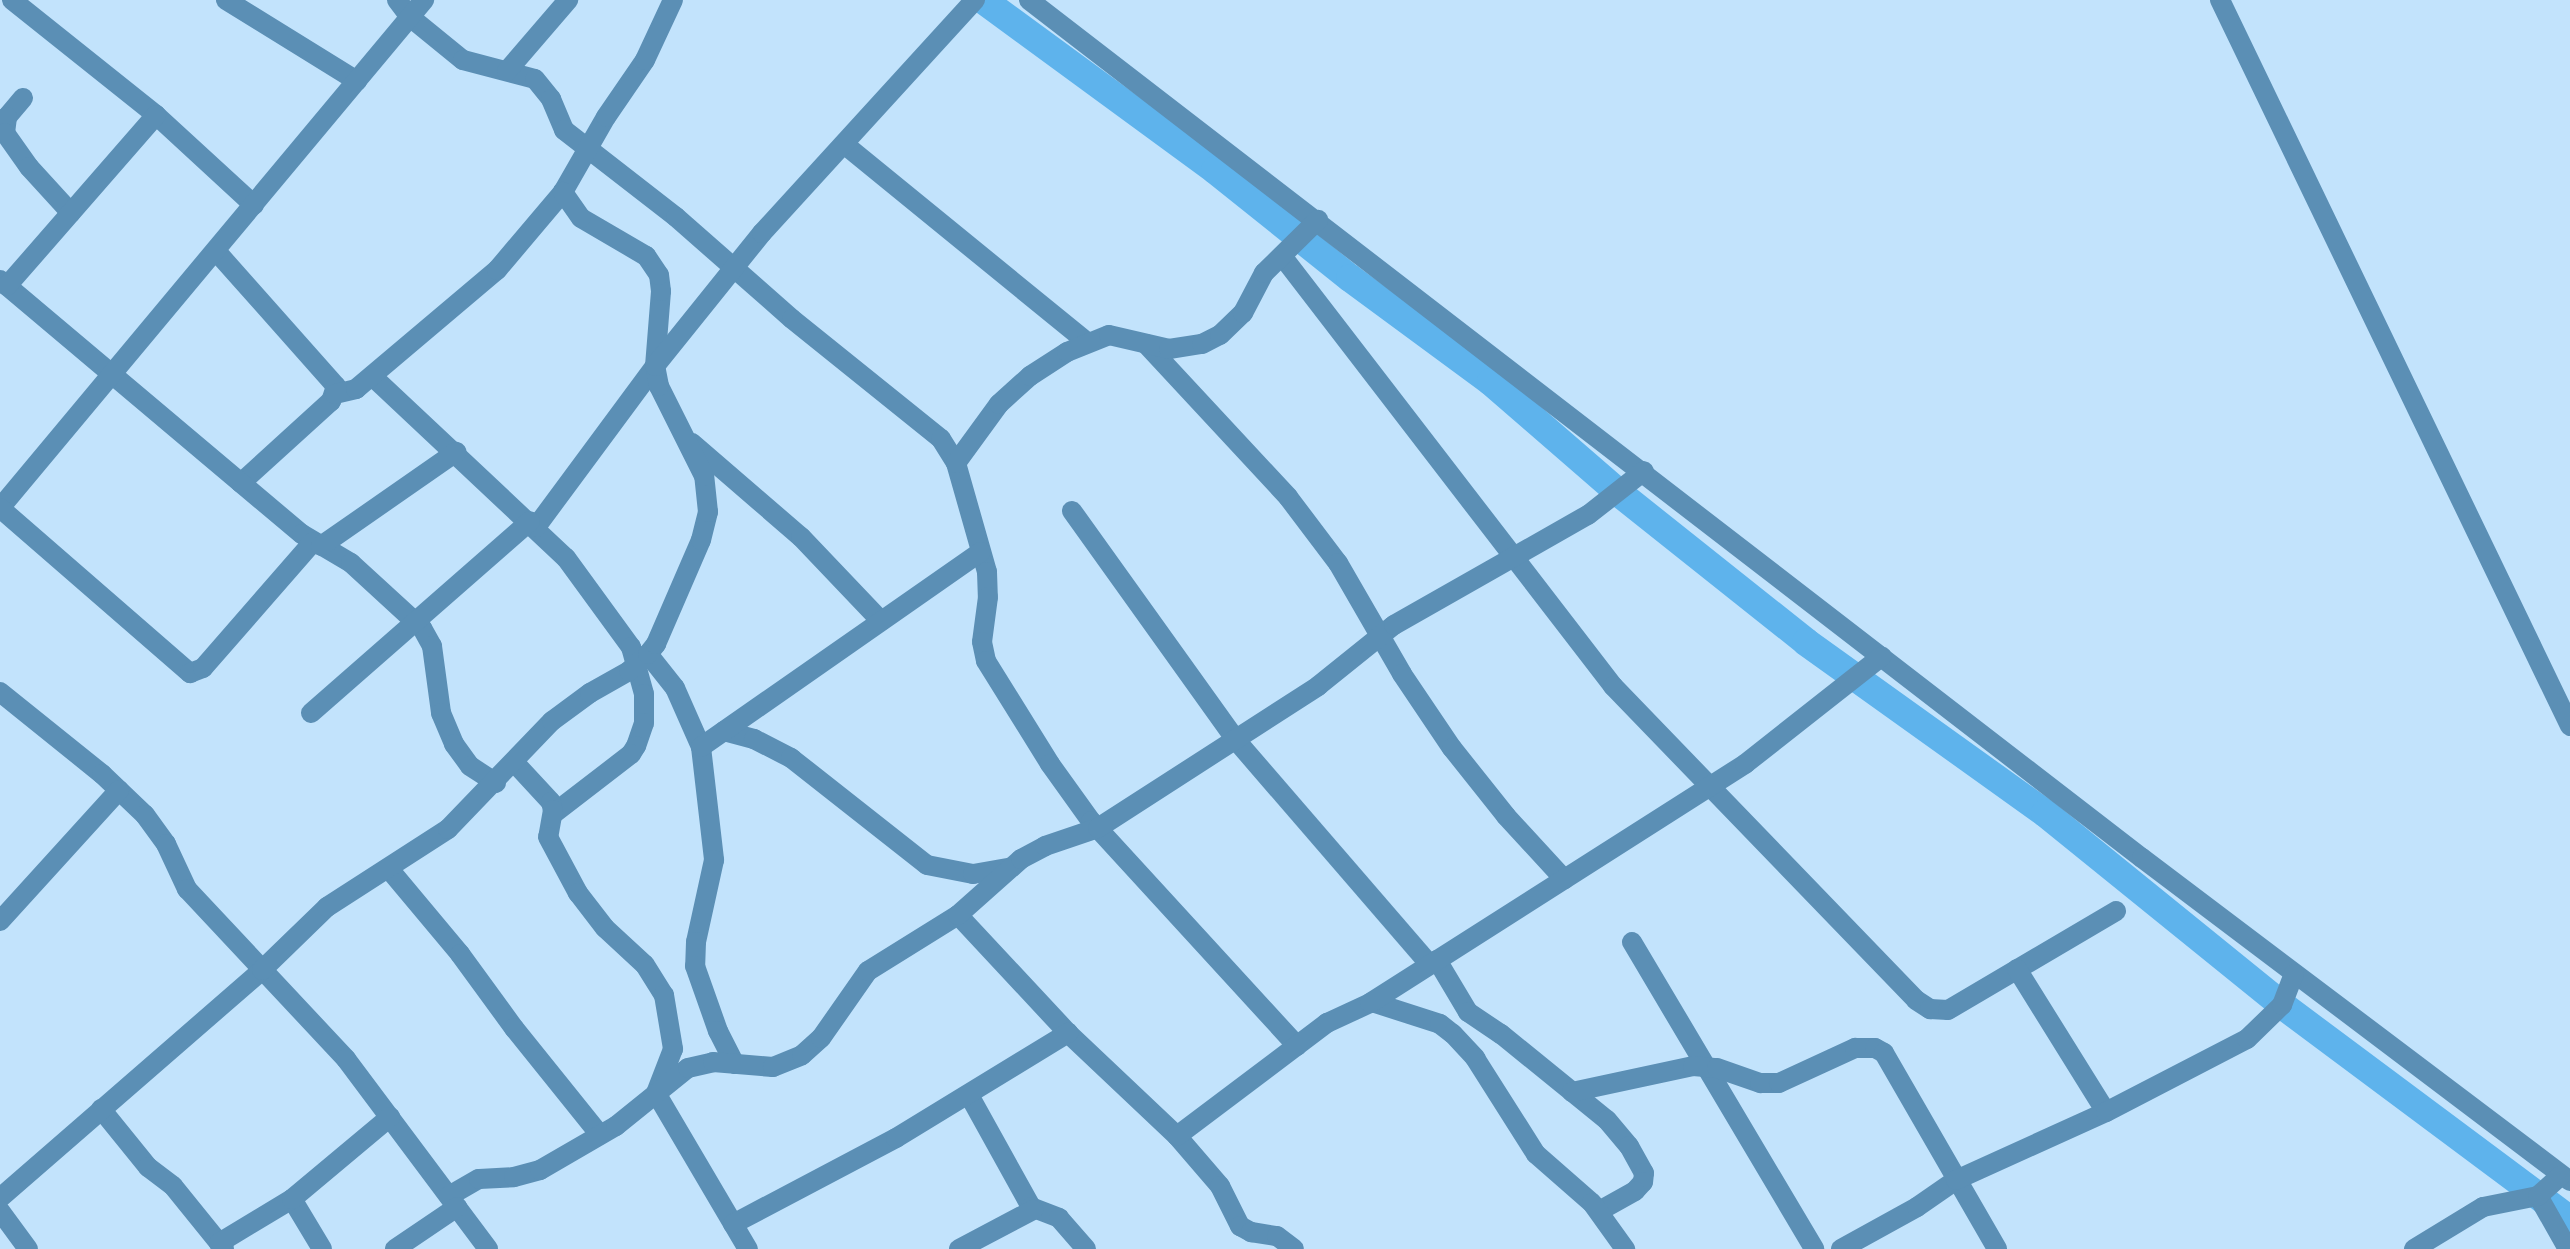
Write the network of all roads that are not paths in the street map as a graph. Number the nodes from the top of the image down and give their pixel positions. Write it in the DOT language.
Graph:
graph roads {
  1 [pos="12,0"];
  2 [pos="226,0"];
  3 [pos="397,0"];
  4 [pos="424,0"];
  5 [pos="568,0"];
  6 [pos="673,0"];
  7 [pos="975,0"];
  8 [pos="1029,0"];
  9 [pos="2220,0"];
  10 [pos="410,17"];
  11 [pos="507,71"];
  12 [pos="357,81"];
  13 [pos="23,98"];
  14 [pos="156,115"];
  15 [pos="844,144"];
  16 [pos="588,146"];
  17 [pos="563,192"];
  18 [pos="254,205"];
  19 [pos="71,213"];
  20 [pos="1318,220"];
  21 [pos="216,251"];
  22 [pos="1282,256"];
  23 [pos="733,269"];
  24 [pos="4,283"];
  25 [pos="1087,342"];
  26 [pos="1146,344"];
  27 [pos="655,366"];
  28 [pos="111,376"];
  29 [pos="372,376"];
  30 [pos="335,394"];
  31 [pos="685,437"];
  32 [pos="456,452"];
  33 [pos="956,463"];
  34 [pos="1644,471"];
  35 [pos="241,483"];
  36 [pos="0,508"];
  37 [pos="1072,511"];
  38 [pos="533,524"];
  39 [pos="317,544"];
  40 [pos="981,552"];
  41 [pos="1512,558"];
  42 [pos="881,621"];
  43 [pos="417,623"];
  44 [pos="1379,636"];
  45 [pos="1882,656"];
  46 [pos="643,659"];
  47 [pos="0,692"];
  48 [pos="311,713"];
  49 [pos="2570,726"];
  50 [pos="724,731"];
  51 [pos="1235,739"];
  52 [pos="701,747"];
  53 [pos="514,762"];
  54 [pos="496,783"];
  55 [pos="1709,787"];
  56 [pos="119,790"];
  57 [pos="553,814"];
  58 [pos="1098,828"];
  59 [pos="1011,867"];
  60 [pos="389,869"];
  61 [pos="1564,879"];
  62 [pos="2116,911"];
  63 [pos="958,915"];
  64 [pos="0,921"];
  65 [pos="1632,942"];
  66 [pos="1433,963"];
  67 [pos="2017,969"];
  68 [pos="262,970"];
  69 [pos="2294,974"];
  70 [pos="1372,1002"];
  71 [pos="1068,1033"];
  72 [pos="1297,1046"];
  73 [pos="735,1064"];
  74 [pos="1704,1066"];
  75 [pos="1572,1092"];
  76 [pos="656,1093"];
  77 [pos="969,1095"];
  78 [pos="101,1109"];
  79 [pos="2106,1112"];
  80 [pos="390,1117"];
  81 [pos="600,1135"];
  82 [pos="1177,1136"];
  83 [pos="2566,1178"];
  84 [pos="1956,1180"];
  85 [pos="2538,1196"];
  86 [pos="0,1198"];
  87 [pos="292,1199"];
  88 [pos="453,1201"];
  89 [pos="1033,1210"];
  90 [pos="1599,1211"];
  91 [pos="0,1212"];
  92 [pos="733,1224"];
  93 [pos="221,1246"];
  94 [pos="28,1249"];
  95 [pos="322,1249"];
  96 [pos="395,1249"];
  97 [pos="488,1249"];
  98 [pos="748,1249"];
  99 [pos="959,1249"];
  100 [pos="1086,1249"];
  101 [pos="1294,1249"];
  102 [pos="1625,1249"];
  103 [pos="1814,1249"];
  104 [pos="1841,1249"];
  105 [pos="1997,1249"];
  106 [pos="2414,1249"];
  107 [pos="2568,1249"];
  1 -- 14 [label="street"];
  2 -- 12 [label="street"];
  3 -- 10 [label="street"];
  4 -- 10 [label="street"];
  5 -- 11 [label="street"];
  6 -- 16 [label="street"];
  7 -- 15 [label="street"];
  8 -- 20 [label="street"];
  9 -- 49 [label="street"];
  10 -- 11 [label="street"];
  10 -- 12 [label="street"];
  11 -- 16 [label="street"];
  12 -- 18 [label="street"];
  13 -- 19 [label="street"];
  14 -- 18 [label="street"];
  14 -- 19 [label="street"];
  15 -- 23 [label="street"];
  15 -- 25 [label="street"];
  16 -- 17 [label="street"];
  16 -- 23 [label="street"];
  17 -- 27 [label="street"];
  17 -- 29 [label="street"];
  18 -- 21 [label="street"];
  19 -- 24 [label="street"];
  20 -- 22 [label="street"];
  20 -- 34 [label="street"];
  21 -- 28 [label="street"];
  21 -- 30 [label="street"];
  22 -- 26 [label="street"];
  22 -- 41 [label="street"];
  23 -- 27 [label="street"];
  23 -- 33 [label="street"];
  24 -- 28 [label="street"];
  25 -- 26 [label="street"];
  25 -- 33 [label="street"];
  26 -- 44 [label="street"];
  27 -- 31 [label="street"];
  27 -- 38 [label="street"];
  28 -- 35 [label="street"];
  28 -- 36 [label="street"];
  29 -- 30 [label="street"];
  29 -- 32 [label="street"];
  30 -- 35 [label="street"];
  31 -- 42 [label="street"];
  31 -- 46 [label="street"];
  32 -- 38 [label="street"];
  32 -- 39 [label="street"];
  33 -- 40 [label="street"];
  34 -- 41 [label="street"];
  34 -- 45 [label="street"];
  35 -- 39 [label="street"];
  36 -- 39 [label="street"];
  37 -- 51 [label="street"];
  38 -- 43 [label="street"];
  38 -- 46 [label="street"];
  39 -- 43 [label="street"];
  40 -- 42 [label="street"];
  40 -- 58 [label="street"];
  41 -- 44 [label="street"];
  41 -- 55 [label="street"];
  42 -- 50 [label="street"];
  43 -- 48 [label="street"];
  43 -- 54 [label="street"];
  44 -- 51 [label="street"];
  44 -- 61 [label="street"];
  45 -- 55 [label="street"];
  45 -- 69 [label="street"];
  46 -- 52 [label="street"];
  46 -- 53 [label="street"];
  46 -- 57 [label="street"];
  47 -- 56 [label="street"];
  50 -- 52 [label="street"];
  50 -- 59 [label="street"];
  51 -- 58 [label="street"];
  51 -- 66 [label="street"];
  52 -- 73 [label="street"];
  53 -- 54 [label="street"];
  53 -- 57 [label="street"];
  54 -- 60 [label="street"];
  55 -- 61 [label="street"];
  55 -- 67 [label="street"];
  56 -- 64 [label="street"];
  56 -- 68 [label="street"];
  57 -- 76 [label="street"];
  58 -- 59 [label="street"];
  58 -- 72 [label="street"];
  59 -- 63 [label="street"];
  60 -- 68 [label="street"];
  60 -- 81 [label="street"];
  61 -- 66 [label="street"];
  62 -- 67 [label="street"];
  63 -- 71 [label="street"];
  63 -- 73 [label="street"];
  65 -- 74 [label="street"];
  66 -- 70 [label="street"];
  66 -- 75 [label="street"];
  67 -- 79 [label="street"];
  68 -- 78 [label="street"];
  68 -- 80 [label="street"];
  69 -- 79 [label="street"];
  69 -- 83 [label="street"];
  70 -- 72 [label="street"];
  70 -- 90 [label="street"];
  71 -- 77 [label="street"];
  71 -- 82 [label="street"];
  72 -- 82 [label="street"];
  73 -- 76 [label="street"];
  74 -- 75 [label="street"];
  74 -- 84 [label="street"];
  74 -- 103 [label="street"];
  75 -- 90 [label="street"];
  76 -- 81 [label="street"];
  76 -- 92 [label="street"];
  77 -- 89 [label="street"];
  77 -- 92 [label="street"];
  78 -- 86 [label="street"];
  78 -- 93 [label="street"];
  79 -- 84 [label="street"];
  80 -- 87 [label="street"];
  80 -- 88 [label="street"];
  81 -- 88 [label="street"];
  82 -- 101 [label="street"];
  83 -- 85 [label="street"];
  84 -- 104 [label="street"];
  84 -- 105 [label="street"];
  85 -- 106 [label="street"];
  85 -- 107 [label="street"];
  87 -- 93 [label="street"];
  87 -- 95 [label="street"];
  88 -- 96 [label="street"];
  88 -- 97 [label="street"];
  89 -- 99 [label="street"];
  89 -- 100 [label="street"];
  90 -- 102 [label="street"];
  91 -- 94 [label="street"];
  92 -- 98 [label="street"];
}
